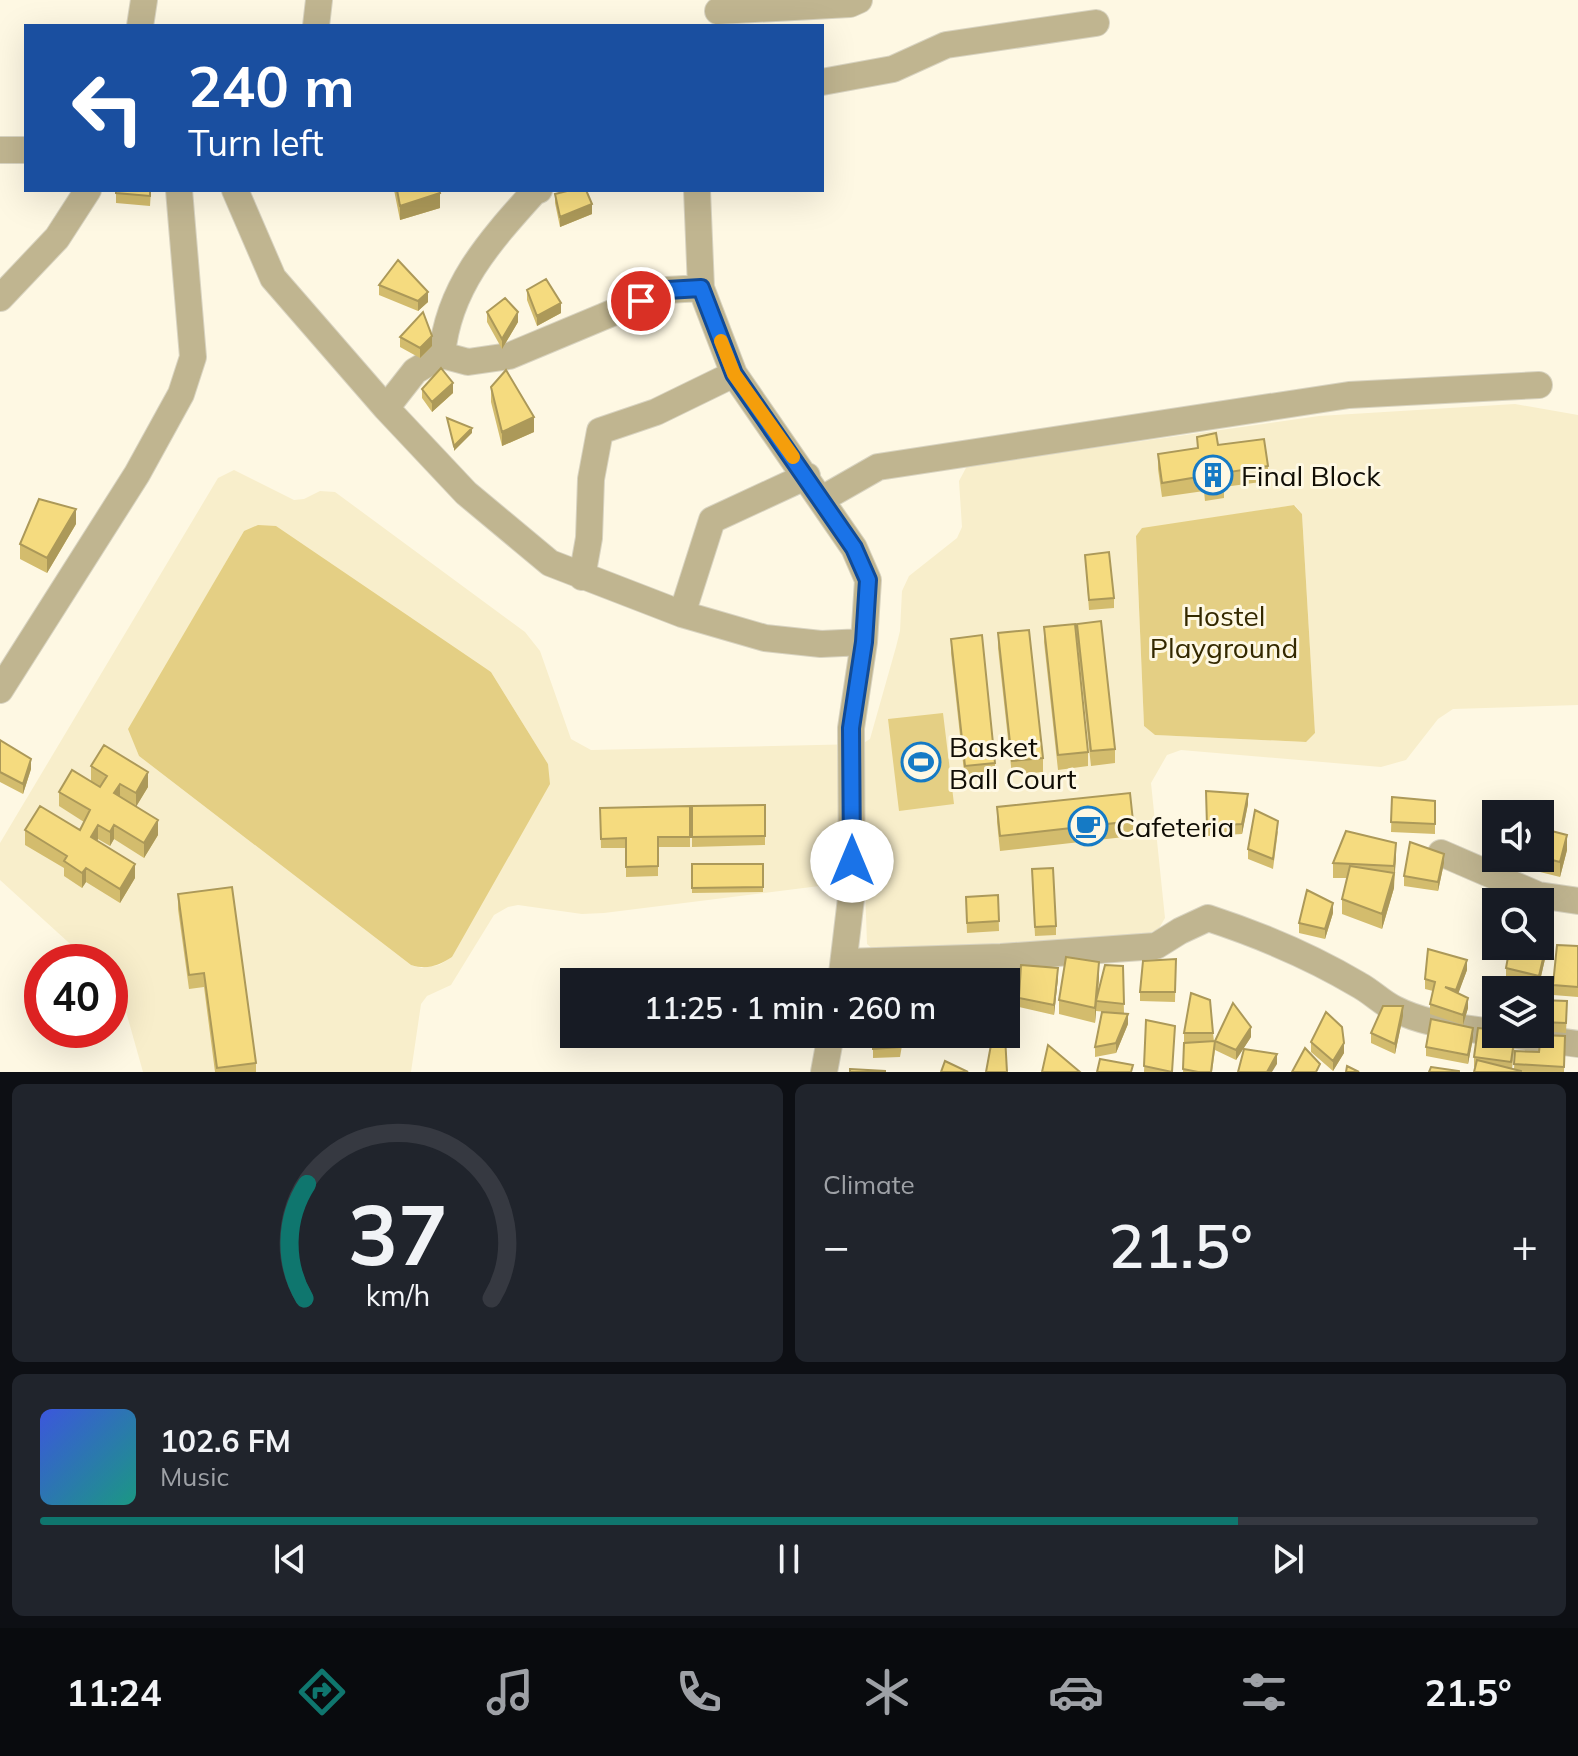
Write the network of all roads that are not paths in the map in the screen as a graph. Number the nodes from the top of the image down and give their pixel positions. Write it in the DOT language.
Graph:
graph roads {
  1 [pos="144,0"];
  2 [pos="319,0"];
  3 [pos="859,0"];
  4 [pos="717,12"];
  5 [pos="1096,23"];
  6 [pos="140,24"];
  7 [pos="316,24"];
  8 [pos="824,82"];
  9 [pos="0,150"];
  10 [pos="24,150"];
  11 [pos="87,192"];
  12 [pos="179,192"];
  13 [pos="236,192"];
  14 [pos="534,192"];
  15 [pos="697,192"];
  16 [pos="701,288"];
  17 [pos="0,298"];
  18 [pos="442,355"];
  19 [pos="734,374"];
  20 [pos="1539,385"];
  21 [pos="386,408"];
  22 [pos="807,476"];
  23 [pos="822,499"];
  24 [pos="582,577"];
  25 [pos="682,614"];
  26 [pos="864,642"];
  27 [pos="0,690"];
  28 [pos="1441,853"];
  29 [pos="1578,901"];
  30 [pos="843,968"];
  31 [pos="885,968"];
  32 [pos="1482,1031"];
  33 [pos="1554,1041"];
  34 [pos="1578,1044"];
  35 [pos="828,1048"];
  36 [pos="824,1072"];
  1 -- 6 [label="street"];
  2 -- 7 [label="street"];
  3 -- 4 [label="street"];
  5 -- 8 [label="street"];
  9 -- 10 [label="street"];
  11 -- 17 [label="street"];
  12 -- 27 [label="street"];
  13 -- 21 [label="street"];
  14 -- 18 [label="street"];
  15 -- 16 [label="street"];
  16 -- 18 [label="street"];
  16 -- 19 [label="street"];
  18 -- 21 [label="street"];
  19 -- 22 [label="street"];
  19 -- 24 [label="street"];
  20 -- 23 [label="street"];
  21 -- 24 [label="street"];
  22 -- 23 [label="street"];
  22 -- 25 [label="street"];
  23 -- 26 [label="street"];
  24 -- 25 [label="street"];
  25 -- 26 [label="street"];
  26 -- 30 [label="street"];
  28 -- 29 [label="street"];
  31 -- 32 [label="street"];
  33 -- 34 [label="street"];
  35 -- 36 [label="street"];
}
